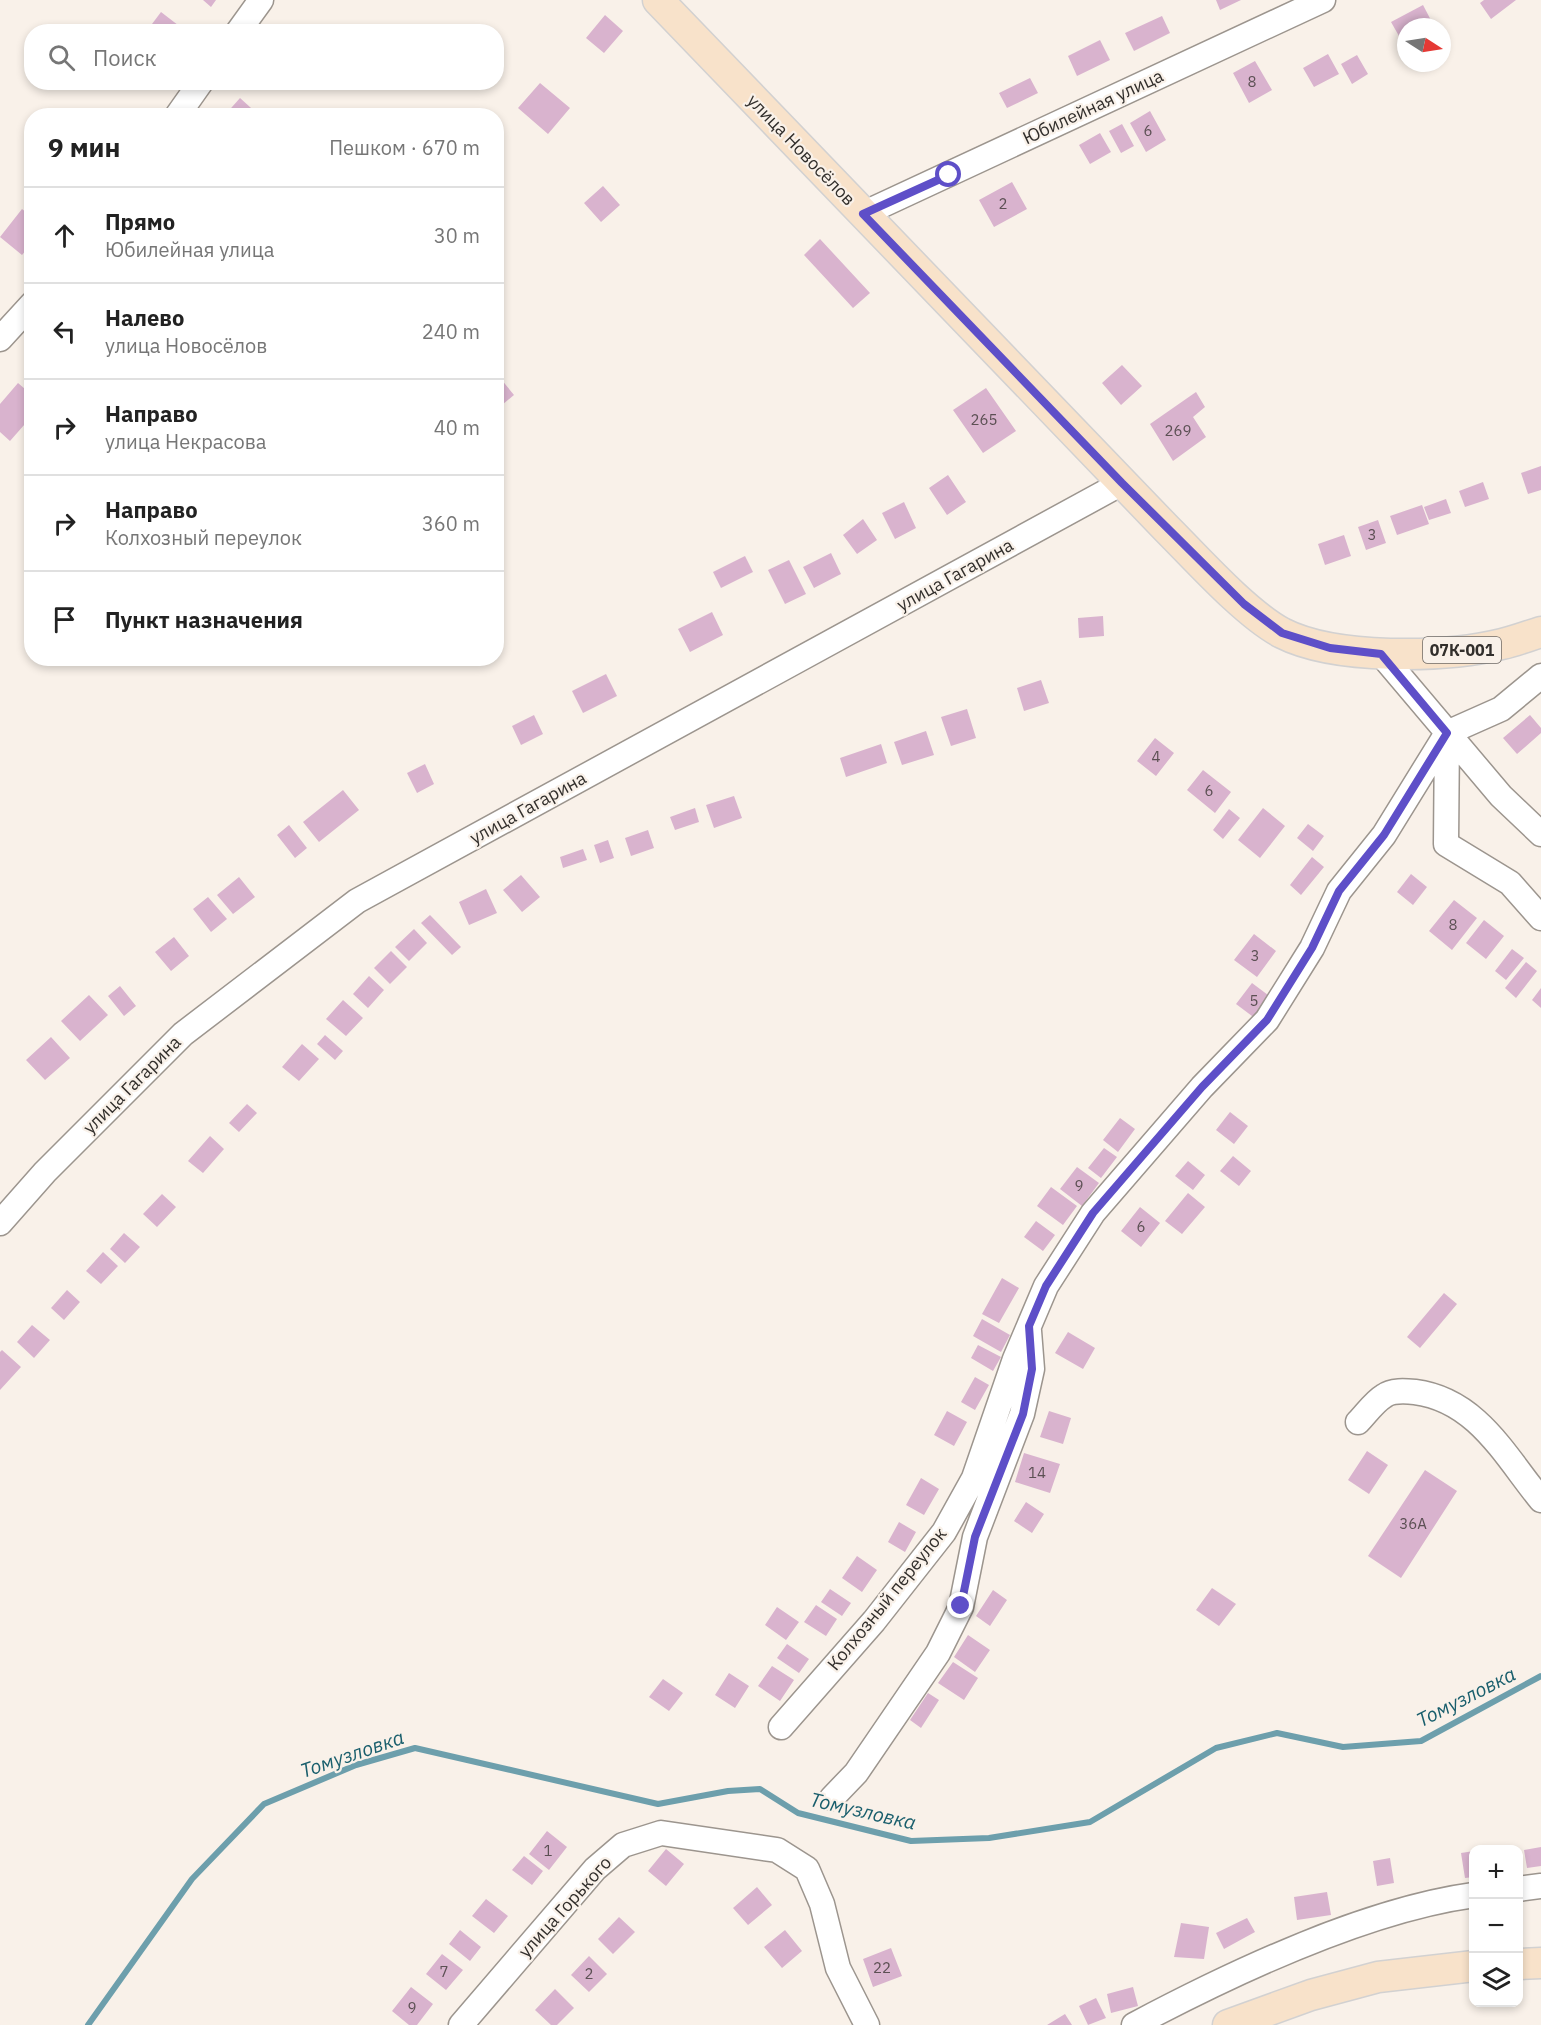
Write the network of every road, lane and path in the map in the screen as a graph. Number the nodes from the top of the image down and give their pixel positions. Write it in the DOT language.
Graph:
graph roads {
  1 [pos="261,0"];
  2 [pos="658,0"];
  3 [pos="1323,0"];
  4 [pos="244,24"];
  5 [pos="195,90"];
  6 [pos="183,108"];
  7 [pos="863,214"];
  8 [pos="24,313"];
  9 [pos="0,339"];
  10 [pos="1122,483"];
  11 [pos="1541,632"];
  12 [pos="1381,654"];
  13 [pos="1541,676"];
  14 [pos="1447,733"];
  15 [pos="1541,834"];
  16 [pos="1541,918"];
  17 [pos="0,1223"];
  18 [pos="1029,1326"];
  19 [pos="1358,1422"];
  20 [pos="1541,1500"];
  21 [pos="781,1727"];
  22 [pos="832,1798"];
  23 [pos="1541,1886"];
  24 [pos="1523,1888"];
  25 [pos="1469,1896"];
  26 [pos="1541,1963"];
  27 [pos="1523,1964"];
  28 [pos="1469,1966"];
  29 [pos="461,2025"];
  30 [pos="867,2025"];
  31 [pos="1134,2025"];
  32 [pos="1228,2025"];
  1 -- 4 [label="street"];
  2 -- 7 [label="main road, улица Новосёлов / 07К-001"];
  3 -- 7 [label="street, Юбилейная улица"];
  5 -- 6 [label="street"];
  7 -- 10 [label="main road, улица Новосёлов / 07К-001"];
  8 -- 9 [label="street"];
  10 -- 12 [label="main road, улица Новосёлов / 07К-001"];
  10 -- 17 [label="street, улица Гагарина"];
  11 -- 12 [label="main road, 07К-001"];
  12 -- 14 [label="street"];
  13 -- 14 [label="street"];
  14 -- 15 [label="street"];
  14 -- 16 [label="street"];
  14 -- 18 [label="street, Колхозный переулок"];
  18 -- 21 [label="street, Колхозный переулок"];
  18 -- 22 [label="street, Колхозный переулок"];
  19 -- 20 [label="street"];
  23 -- 24 [label="street"];
  25 -- 31 [label="street"];
  26 -- 27 [label="main road"];
  28 -- 32 [label="main road"];
  29 -- 30 [label="street, улица Горького"];
}
